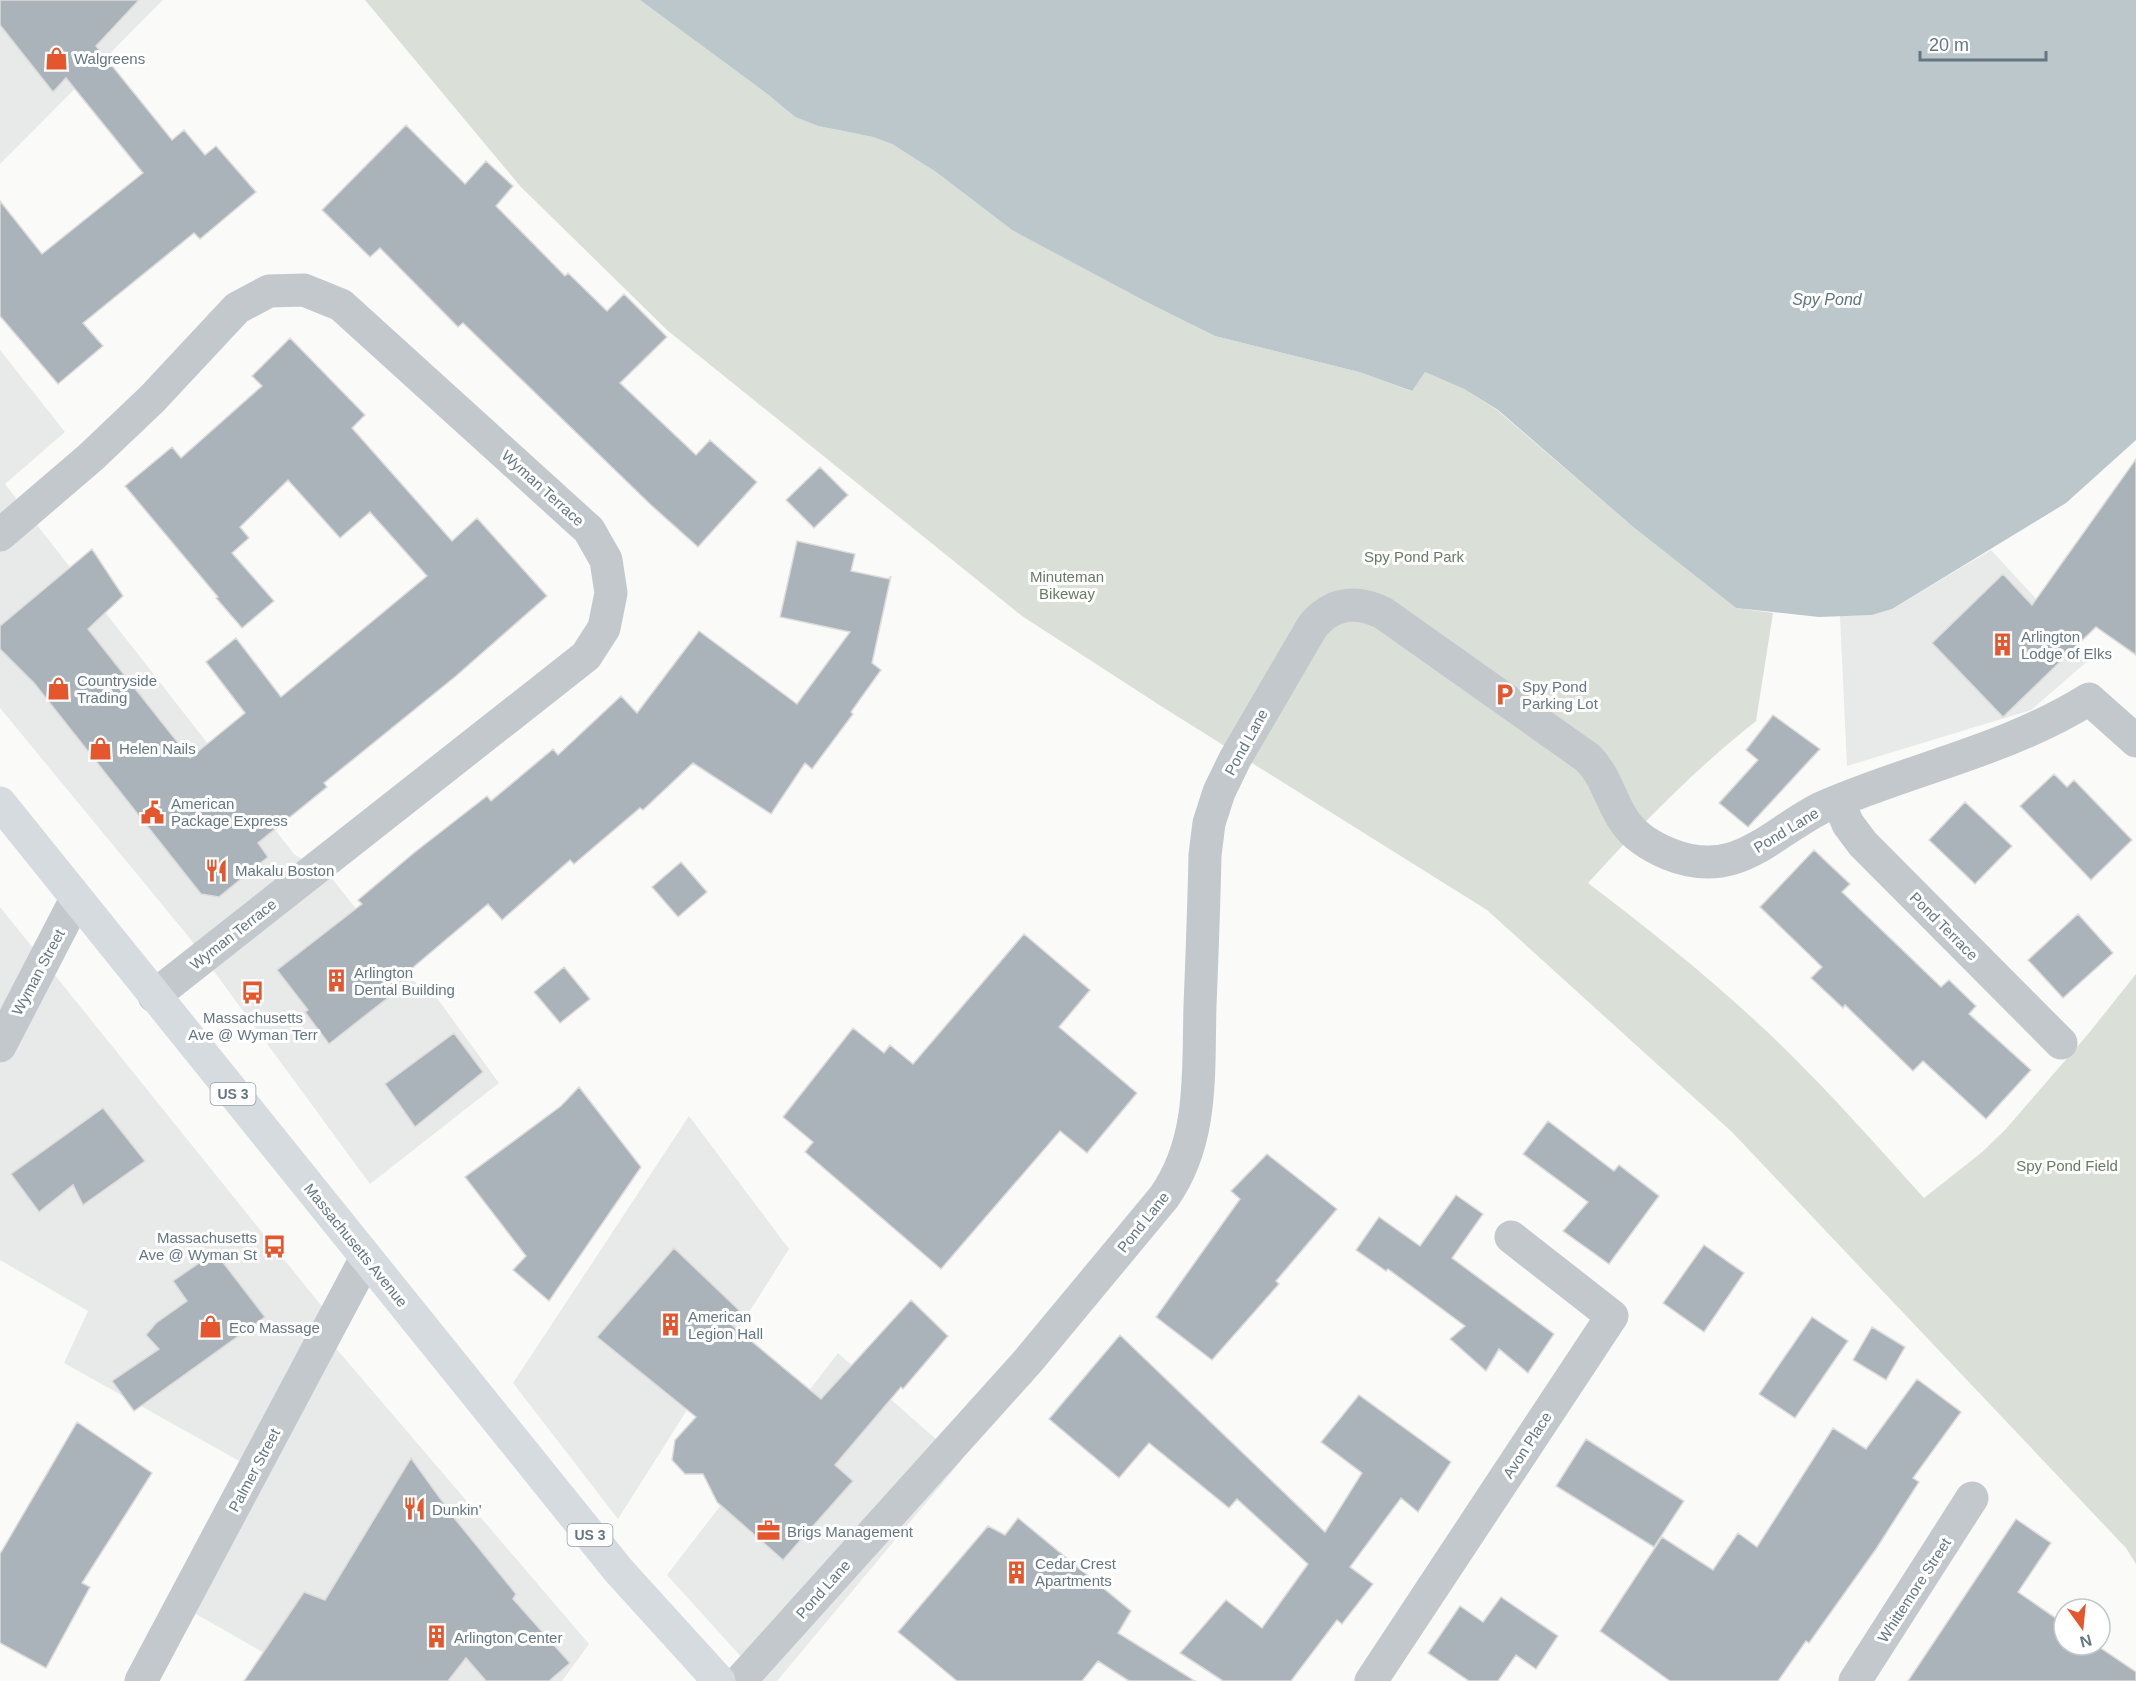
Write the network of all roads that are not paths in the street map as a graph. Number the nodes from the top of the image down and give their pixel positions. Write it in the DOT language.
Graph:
graph roads {
  1 [pos="0,535"];
  2 [pos="2136,741"];
  3 [pos="1838,801"];
  4 [pos="0,803"];
  5 [pos="76,899"];
  6 [pos="154,996"];
  7 [pos="2061,1043"];
  8 [pos="0,1046"];
  9 [pos="1511,1237"];
  10 [pos="366,1258"];
  11 [pos="1972,1498"];
  12 [pos="141,1681"];
  13 [pos="719,1681"];
  14 [pos="740,1681"];
  15 [pos="1371,1681"];
  16 [pos="1855,1681"];
  1 -- 6 [label="street, Wyman Terrace"];
  2 -- 3 [label="street, Pond Lane"];
  3 -- 7 [label="street, Pond Terrace"];
  3 -- 14 [label="street, Pond Lane"];
  4 -- 5 [label="highway, Massachusetts Avenue / US 3"];
  5 -- 6 [label="highway, Massachusetts Avenue / US 3"];
  5 -- 8 [label="street, Wyman Street"];
  6 -- 10 [label="highway, Massachusetts Avenue / US 3"];
  9 -- 15 [label="street, Avon Place"];
  10 -- 12 [label="street, Palmer Street"];
  10 -- 13 [label="highway, Massachusetts Avenue / US 3"];
  11 -- 16 [label="street, Whittemore Street"];
}
